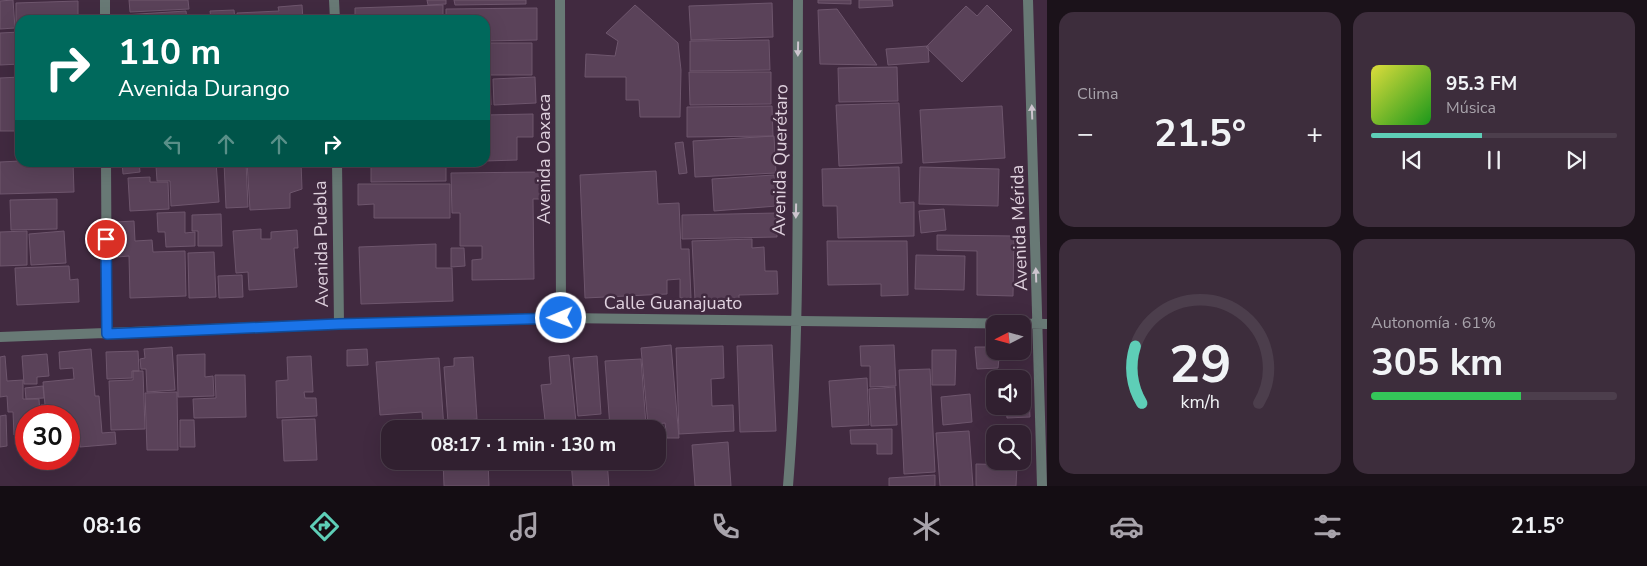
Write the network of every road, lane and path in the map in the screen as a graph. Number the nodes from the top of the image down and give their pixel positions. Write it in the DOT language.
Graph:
graph roads {
  1 [pos="105,0"];
  2 [pos="334,0"];
  3 [pos="560,0"];
  4 [pos="798,0"];
  5 [pos="1028,0"];
  6 [pos="105,15"];
  7 [pos="335,15"];
  8 [pos="106,167"];
  9 [pos="337,167"];
  10 [pos="561,318"];
  11 [pos="795,320"];
  12 [pos="339,324"];
  13 [pos="1042,324"];
  14 [pos="107,334"];
  15 [pos="0,337"];
  16 [pos="788,486"];
  17 [pos="1042,486"];
  1 -- 6 [label="street"];
  2 -- 7 [label="street"];
  3 -- 10 [label="street, Avenida Oaxaca"];
  4 -- 11 [label="street, Avenida Querétaro, one-way"];
  13 -- 5 [label="street, Avenida Mérida, one-way"];
  8 -- 14 [label="street"];
  9 -- 12 [label="street, Avenida Puebla"];
  10 -- 11 [label="street, Calle Guanajuato"];
  10 -- 12 [label="street, Calle Guanajuato"];
  11 -- 13 [label="street, Calle Guanajuato"];
  11 -- 16 [label="street, Avenida Querétaro"];
  12 -- 14 [label="street, Calle Guanajuato"];
  13 -- 17 [label="street, Avenida Mérida"];
  14 -- 15 [label="street, Calle Guanajuato"];
}
